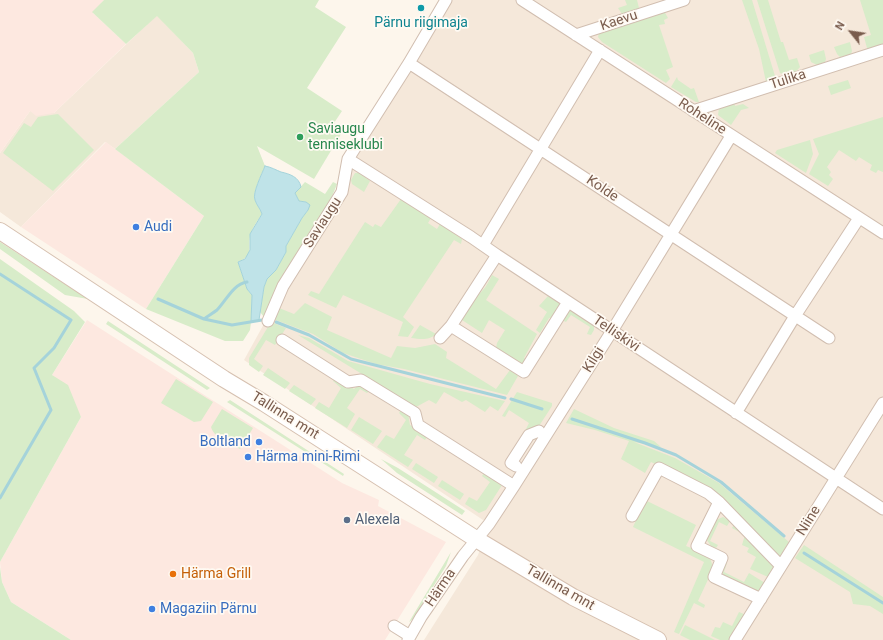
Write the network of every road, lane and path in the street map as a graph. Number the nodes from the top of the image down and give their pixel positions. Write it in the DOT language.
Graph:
graph roads {
  1 [pos="446,0"];
  2 [pos="522,0"];
  3 [pos="684,0"];
  4 [pos="576,35"];
  5 [pos="600,50"];
  6 [pos="883,50"];
  7 [pos="409,63"];
  8 [pos="693,111"];
  9 [pos="731,136"];
  10 [pos="541,148"];
  11 [pos="348,160"];
  12 [pos="858,218"];
  13 [pos="0,231"];
  14 [pos="883,233"];
  15 [pos="671,234"];
  16 [pos="483,245"];
  17 [pos="497,255"];
  18 [pos="568,302"];
  19 [pos="795,316"];
  20 [pos="268,320"];
  21 [pos="451,326"];
  22 [pos="612,331"];
  23 [pos="440,338"];
  24 [pos="829,338"];
  25 [pos="282,340"];
  26 [pos="883,403"];
  27 [pos="736,413"];
  28 [pos="539,431"];
  29 [pos="516,466"];
  30 [pos="835,478"];
  31 [pos="514,486"];
  32 [pos="719,502"];
  33 [pos="883,509"];
  34 [pos="632,516"];
  35 [pos="476,538"];
  36 [pos="781,566"];
  37 [pos="761,599"];
  38 [pos="394,626"];
  39 [pos="409,638"];
  40 [pos="658,640"];
  41 [pos="735,640"];
  1 -- 7 [label="street, Saviaugu"];
  2 -- 4 [label="street, Roheline"];
  3 -- 4 [label="street, Kaevu"];
  4 -- 5 [label="street, Roheline"];
  5 -- 8 [label="street, Roheline"];
  5 -- 10 [label="street"];
  6 -- 8 [label="street, Tulika"];
  7 -- 10 [label="street, Kolde"];
  7 -- 11 [label="street, Saviaugu"];
  8 -- 9 [label="street, Roheline"];
  9 -- 12 [label="street, Roheline"];
  9 -- 15 [label="street, Kilgi"];
  10 -- 15 [label="street, Kolde"];
  10 -- 16 [label="street"];
  11 -- 16 [label="street, Telliskivi"];
  11 -- 20 [label="street, Saviaugu"];
  12 -- 14 [label="street, Roheline"];
  12 -- 19 [label="street"];
  13 -- 35 [label="main road, Tallinna mnt"];
  15 -- 19 [label="street, Kolde"];
  15 -- 22 [label="street, Kilgi"];
  16 -- 17 [label="street, Telliskivi"];
  17 -- 18 [label="street, Telliskivi"];
  17 -- 21 [label="street"];
  18 -- 21 [label="street"];
  18 -- 22 [label="street, Telliskivi"];
  19 -- 24 [label="street, Kolde"];
  19 -- 27 [label="street"];
  21 -- 23 [label="street"];
  22 -- 27 [label="street, Telliskivi"];
  22 -- 31 [label="street, Kilgi"];
  25 -- 31 [label="street"];
  26 -- 30 [label="street, Niine"];
  27 -- 30 [label="street, Telliskivi"];
  28 -- 29 [label="street"];
  30 -- 33 [label="street, Telliskivi"];
  30 -- 36 [label="street, Niine"];
  31 -- 35 [label="street, Kilgi"];
  32 -- 34 [label="street"];
  32 -- 36 [label="street"];
  32 -- 37 [label="street"];
  35 -- 39 [label="street, Härma"];
  35 -- 40 [label="main road, Tallinna mnt"];
  36 -- 37 [label="street, Niine"];
  37 -- 41 [label="street, Niine"];
  38 -- 39 [label="street"];
}
